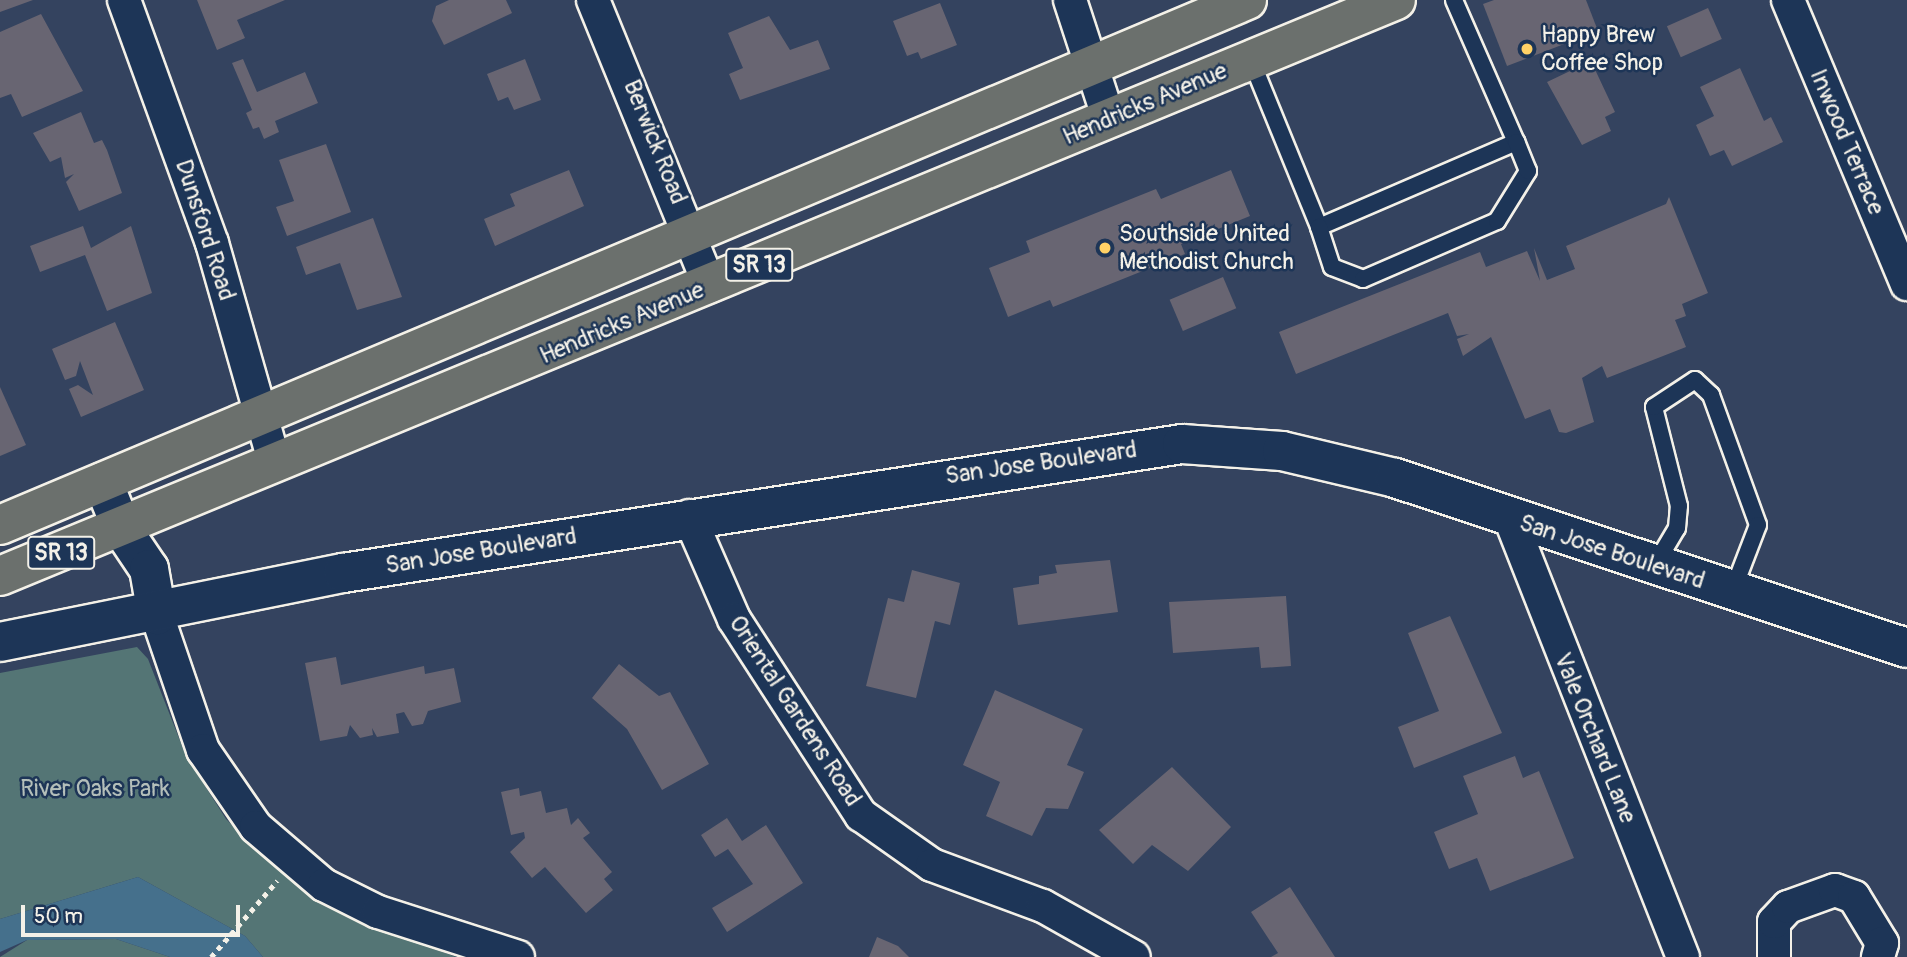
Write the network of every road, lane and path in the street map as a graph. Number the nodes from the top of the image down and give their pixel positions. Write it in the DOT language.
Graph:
graph roads {
  1 [pos="124,0"];
  2 [pos="593,0"];
  3 [pos="1070,0"];
  4 [pos="1247,0"];
  5 [pos="1396,0"];
  6 [pos="1454,0"];
  7 [pos="1788,0"];
  8 [pos="1251,60"];
  9 [pos="1091,66"];
  10 [pos="1109,119"];
  11 [pos="1516,142"];
  12 [pos="1319,227"];
  13 [pos="691,232"];
  14 [pos="1907,284"];
  15 [pos="710,286"];
  16 [pos="259,416"];
  17 [pos="275,464"];
  18 [pos="103,482"];
  19 [pos="689,516"];
  20 [pos="1510,518"];
  21 [pos="0,525"];
  22 [pos="122,529"];
  23 [pos="1655,565"];
  24 [pos="0,576"];
  25 [pos="1732,591"];
  26 [pos="0,614"];
  27 [pos="156,615"];
  28 [pos="41,635"];
  29 [pos="0,642"];
  30 [pos="1907,648"];
  31 [pos="293,861"];
  32 [pos="211,957"];
  33 [pos="518,957"];
  34 [pos="1134,957"];
  35 [pos="1683,957"];
  36 [pos="1774,957"];
  37 [pos="1878,957"];
  1 -- 16 [label="street, Dunsford Road"];
  2 -- 13 [label="street, Berwick Road"];
  3 -- 9 [label="street"];
  4 -- 9 [label="main road, SR 13"];
  5 -- 8 [label="main road, Hendricks Avenue / SR 13"];
  6 -- 11 [label="lane"];
  7 -- 14 [label="street, Inwood Terrace"];
  8 -- 10 [label="main road, Hendricks Avenue / SR 13"];
  8 -- 12 [label="lane"];
  9 -- 10 [label="street"];
  9 -- 13 [label="main road, SR 13"];
  10 -- 15 [label="main road, Hendricks Avenue / SR 13"];
  11 -- 12 [label="lane"];
  11 -- 12 [label="lane"];
  13 -- 15 [label="street, Berwick Road"];
  13 -- 16 [label="main road, SR 13"];
  15 -- 17 [label="main road, Hendricks Avenue / SR 13"];
  16 -- 17 [label="street, Dunsford Road"];
  16 -- 18 [label="main road, SR 13"];
  17 -- 22 [label="main road, Hendricks Avenue / SR 13"];
  18 -- 21 [label="main road, SR 13"];
  18 -- 22 [label="street"];
  19 -- 20 [label="street, San Jose Boulevard"];
  19 -- 27 [label="street, San Jose Boulevard"];
  19 -- 34 [label="street, Oriental Gardens Road"];
  20 -- 23 [label="street, San Jose Boulevard"];
  20 -- 35 [label="street, Vale Orchard Lane"];
  22 -- 24 [label="main road, Hendricks Avenue / SR 13"];
  22 -- 27 [label="street"];
  23 -- 25 [label="street, San Jose Boulevard"];
  23 -- 25 [label="lane"];
  25 -- 30 [label="street, San Jose Boulevard"];
  26 -- 28 [label="street"];
  27 -- 28 [label="street, San Jose Boulevard"];
  27 -- 31 [label="street"];
  28 -- 29 [label="street, San Jose Boulevard"];
  31 -- 32 [label="path"];
  31 -- 33 [label="street"];
  36 -- 37 [label="street"];
}
